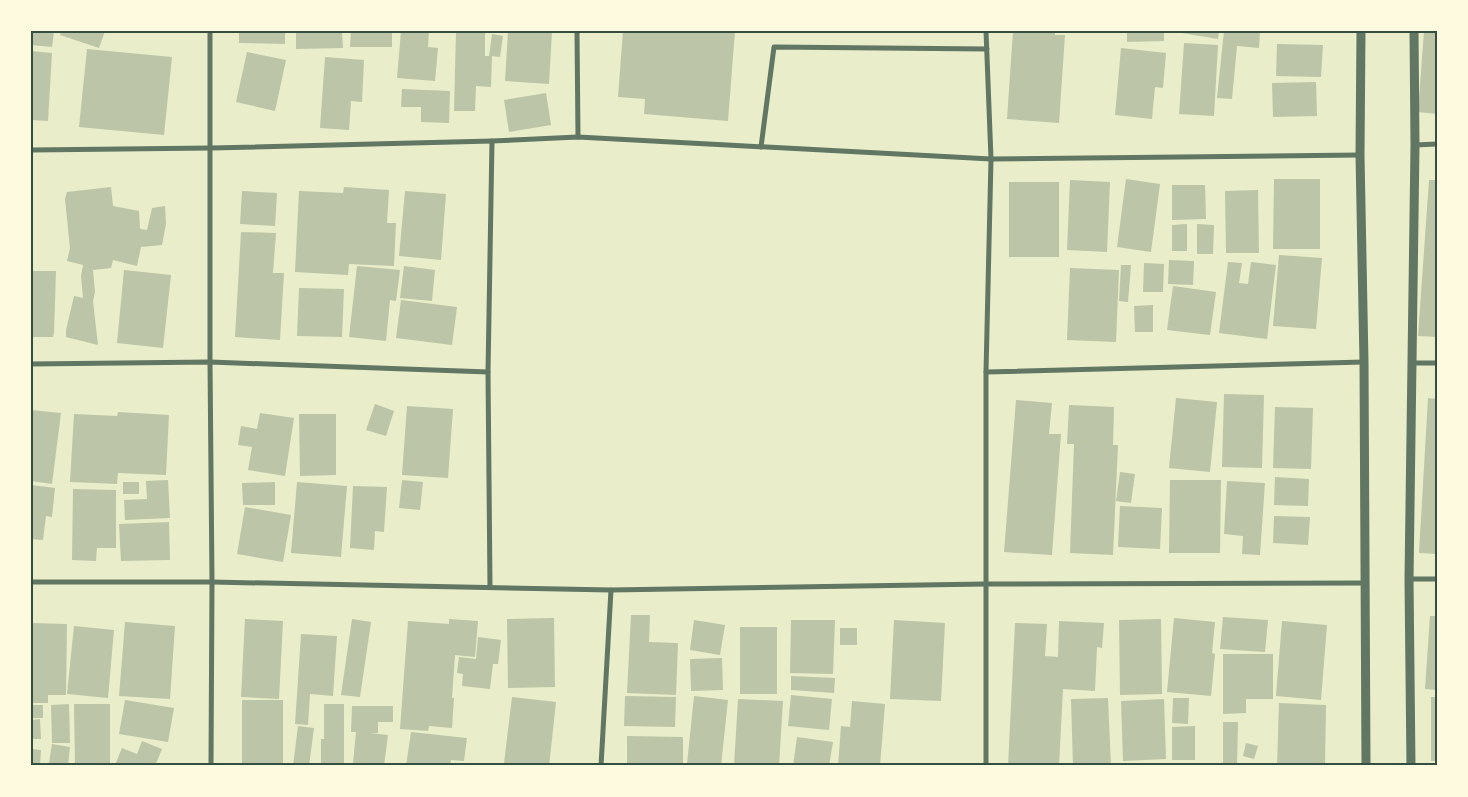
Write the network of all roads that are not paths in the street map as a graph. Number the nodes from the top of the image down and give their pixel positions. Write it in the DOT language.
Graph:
graph roads {
  1 [pos="210,31"];
  2 [pos="577,31"];
  3 [pos="986,31"];
  4 [pos="1361,31"];
  5 [pos="1414,31"];
  6 [pos="987,49"];
  7 [pos="578,137"];
  8 [pos="492,141"];
  9 [pos="1437,144"];
  10 [pos="1415,145"];
  11 [pos="761,147"];
  12 [pos="211,148"];
  13 [pos="31,150"];
  14 [pos="1360,155"];
  15 [pos="991,159"];
  16 [pos="210,362"];
  17 [pos="1364,362"];
  18 [pos="1412,363"];
  19 [pos="1437,363"];
  20 [pos="31,364"];
  21 [pos="488,372"];
  22 [pos="986,372"];
  23 [pos="1409,579"];
  24 [pos="1437,579"];
  25 [pos="31,582"];
  26 [pos="212,582"];
  27 [pos="1364,583"];
  28 [pos="985,584"];
  29 [pos="490,587"];
  30 [pos="611,590"];
  31 [pos="211,766"];
  32 [pos="601,766"];
  33 [pos="986,766"];
  34 [pos="1366,766"];
  35 [pos="1411,766"];
  1 -- 12 [label="street"];
  2 -- 7 [label="street"];
  3 -- 6 [label="street"];
  4 -- 14 [label="street"];
  5 -- 10 [label="street"];
  6 -- 11 [label="street"];
  6 -- 15 [label="street"];
  7 -- 8 [label="street"];
  7 -- 11 [label="street"];
  8 -- 12 [label="street"];
  8 -- 21 [label="street"];
  9 -- 10 [label="street"];
  10 -- 18 [label="street"];
  11 -- 15 [label="street"];
  12 -- 13 [label="street"];
  12 -- 16 [label="street"];
  14 -- 15 [label="street"];
  14 -- 17 [label="street"];
  15 -- 22 [label="street"];
  16 -- 20 [label="street"];
  16 -- 21 [label="street"];
  16 -- 26 [label="street"];
  17 -- 22 [label="street"];
  17 -- 27 [label="street"];
  18 -- 19 [label="street"];
  18 -- 23 [label="street"];
  21 -- 29 [label="street"];
  22 -- 28 [label="street"];
  23 -- 24 [label="street"];
  23 -- 35 [label="street"];
  25 -- 26 [label="street"];
  26 -- 29 [label="street"];
  26 -- 31 [label="street"];
  27 -- 28 [label="street"];
  27 -- 34 [label="street"];
  28 -- 30 [label="street"];
  28 -- 33 [label="street"];
  29 -- 30 [label="street"];
  30 -- 32 [label="street"];
}
